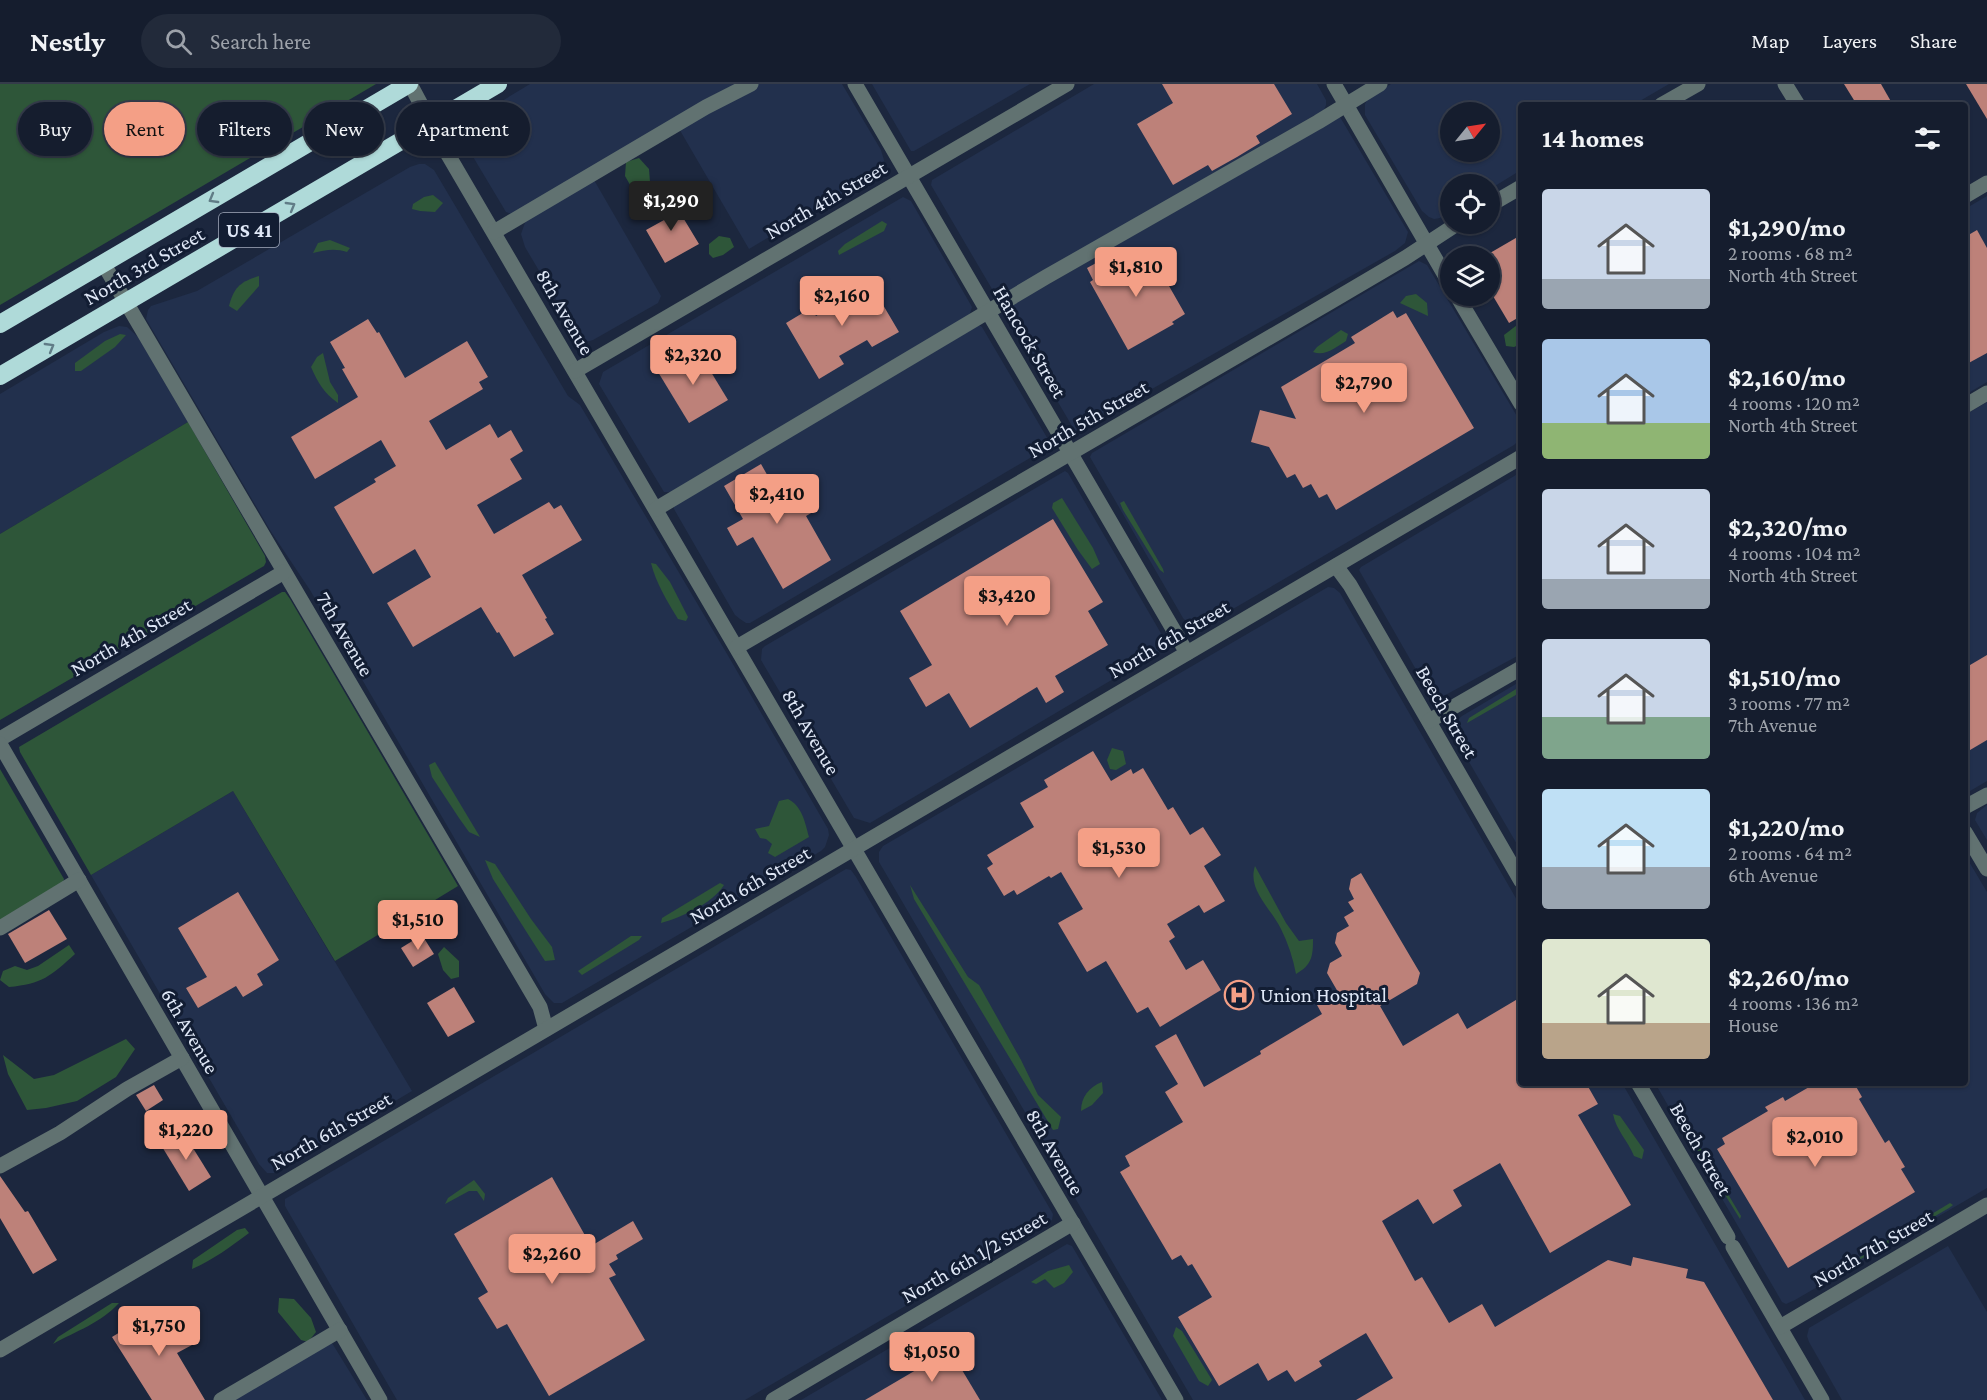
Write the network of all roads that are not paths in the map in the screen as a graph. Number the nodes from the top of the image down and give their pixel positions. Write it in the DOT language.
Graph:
graph roads {
  1 [pos="410,84"];
  2 [pos="498,84"];
  3 [pos="751,84"];
  4 [pos="855,84"];
  5 [pos="1067,84"];
  6 [pos="1334,84"];
  7 [pos="1380,84"];
  8 [pos="1698,84"];
  9 [pos="1785,84"];
  10 [pos="420,102"];
  11 [pos="467,102"];
  12 [pos="1666,102"];
  13 [pos="1796,102"];
  14 [pos="1346,105"];
  15 [pos="396,144"];
  16 [pos="450,156"];
  17 [pos="909,176"];
  18 [pos="1987,183"];
  19 [pos="1518,189"];
  20 [pos="1968,194"];
  21 [pos="1500,199"];
  22 [pos="494,232"];
  23 [pos="1441,234"];
  24 [pos="1426,243"];
  25 [pos="103,263"];
  26 [pos="1440,267"];
  27 [pos="126,303"];
  28 [pos="1463,306"];
  29 [pos="988,312"];
  30 [pos="0,324"];
  31 [pos="575,371"];
  32 [pos="0,376"];
  33 [pos="1987,393"];
  34 [pos="1518,399"];
  35 [pos="1968,404"];
  36 [pos="1070,453"];
  37 [pos="1518,459"];
  38 [pos="656,509"];
  39 [pos="1336,566"];
  40 [pos="284,572"];
  41 [pos="737,647"];
  42 [pos="1187,653"];
  43 [pos="1518,670"];
  44 [pos="1429,721"];
  45 [pos="0,739"];
  46 [pos="0,744"];
  47 [pos="1987,795"];
  48 [pos="1968,805"];
  49 [pos="1968,837"];
  50 [pos="854,848"];
  51 [pos="1987,869"];
  52 [pos="1518,872"];
  53 [pos="79,880"];
  54 [pos="0,928"];
  55 [pos="546,1029"];
  56 [pos="182,1058"];
  57 [pos="1640,1086"];
  58 [pos="0,1166"];
  59 [pos="261,1196"];
  60 [pos="1987,1205"];
  61 [pos="1073,1224"];
  62 [pos="1780,1327"];
  63 [pos="340,1330"];
  64 [pos="0,1350"];
  65 [pos="221,1400"];
  66 [pos="381,1400"];
  67 [pos="773,1400"];
  68 [pos="1176,1400"];
  69 [pos="1822,1400"];
  1 -- 10 [label="street, 8th Avenue"];
  1 -- 25 [label="highway, North 3rd Street / US 41, one-way"];
  2 -- 11 [label="highway, North 3rd Street / US 41"];
  3 -- 22 [label="street"];
  4 -- 17 [label="street, Hancock Street"];
  5 -- 17 [label="street, North 4th Street"];
  6 -- 14 [label="street"];
  7 -- 14 [label="street"];
  8 -- 12 [label="street"];
  9 -- 13 [label="street"];
  14 -- 24 [label="street"];
  14 -- 29 [label="street"];
  27 -- 15 [label="highway, North 3rd Street / US 41, one-way"];
  16 -- 22 [label="street, 8th Avenue"];
  17 -- 29 [label="street, Hancock Street"];
  17 -- 31 [label="street, North 4th Street"];
  18 -- 20 [label="street"];
  19 -- 21 [label="street"];
  22 -- 31 [label="street, 8th Avenue"];
  23 -- 24 [label="street, North 5th Street"];
  24 -- 26 [label="street"];
  24 -- 36 [label="street, North 5th Street"];
  25 -- 27 [label="street, 7th Avenue"];
  25 -- 30 [label="highway, North 3rd Street / US 41"];
  32 -- 27 [label="highway, North 3rd Street / US 41, one-way"];
  27 -- 40 [label="street, 7th Avenue"];
  28 -- 34 [label="street"];
  29 -- 36 [label="street, Hancock Street"];
  29 -- 38 [label="street"];
  31 -- 38 [label="street, 8th Avenue"];
  33 -- 35 [label="street"];
  36 -- 41 [label="street, North 5th Street"];
  36 -- 42 [label="street, Hancock Street"];
  37 -- 39 [label="street, North 6th Street"];
  38 -- 41 [label="street, 8th Avenue"];
  39 -- 42 [label="street, North 6th Street"];
  39 -- 44 [label="street, Beech Street"];
  40 -- 45 [label="street, North 4th Street"];
  40 -- 55 [label="street, 7th Avenue"];
  41 -- 50 [label="street, 8th Avenue"];
  42 -- 50 [label="street, North 6th Street"];
  43 -- 44 [label="street"];
  44 -- 52 [label="street, Beech Street"];
  46 -- 53 [label="street, 6th Avenue"];
  47 -- 48 [label="street"];
  49 -- 51 [label="street"];
  50 -- 55 [label="street, North 6th Street"];
  50 -- 61 [label="street, 8th Avenue"];
  53 -- 54 [label="street"];
  53 -- 56 [label="street, 6th Avenue"];
  55 -- 59 [label="street, North 6th Street"];
  56 -- 58 [label="street"];
  56 -- 59 [label="street, 6th Avenue"];
  57 -- 62 [label="street, Beech Street"];
  59 -- 63 [label="street, 6th Avenue"];
  59 -- 64 [label="street, North 6th Street"];
  60 -- 62 [label="street, North 7th Street"];
  61 -- 67 [label="street, North 6th 1/2 Street"];
  61 -- 68 [label="street, 8th Avenue"];
  62 -- 69 [label="street, Beech Street"];
  63 -- 65 [label="street"];
  63 -- 66 [label="street, 6th Avenue"];
}
